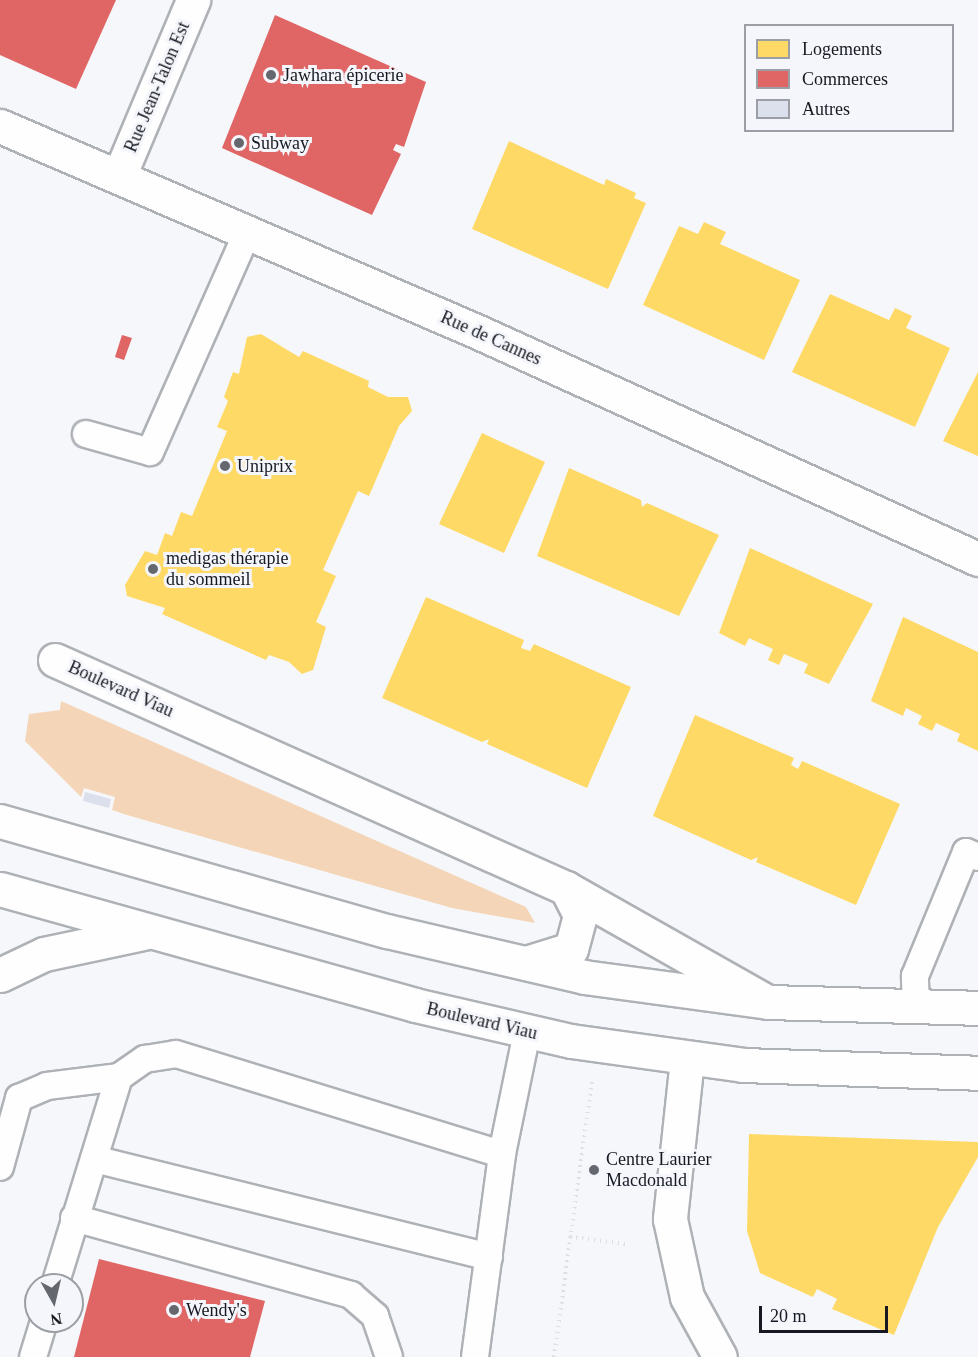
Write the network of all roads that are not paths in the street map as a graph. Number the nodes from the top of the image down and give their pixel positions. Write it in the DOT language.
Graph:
graph roads {
  1 [pos="193,0"];
  2 [pos="0,126"];
  3 [pos="120,174"];
  4 [pos="248,231"];
  5 [pos="86,434"];
  6 [pos="978,559"];
  7 [pos="55,660"];
  8 [pos="0,822"];
  9 [pos="978,857"];
  10 [pos="566,888"];
  11 [pos="0,889"];
  12 [pos="152,932"];
  13 [pos="521,964"];
  14 [pos="0,975"];
  15 [pos="768,1002"];
  16 [pos="978,1008"];
  17 [pos="916,1009"];
  18 [pos="527,1032"];
  19 [pos="687,1059"];
  20 [pos="978,1073"];
  21 [pos="119,1077"];
  22 [pos="502,1154"];
  23 [pos="94,1159"];
  24 [pos="0,1167"];
  25 [pos="74,1218"];
  26 [pos="489,1257"];
  27 [pos="58,1273"];
  28 [pos="40,1333"];
  29 [pos="33,1357"];
  30 [pos="389,1357"];
  31 [pos="475,1357"];
  32 [pos="720,1357"];
  1 -- 3 [label="main road, Rue Jean-Talon Est"];
  2 -- 3 [label="main road, Rue de Cannes"];
  3 -- 4 [label="main road, Rue de Cannes"];
  4 -- 5 [label="lane"];
  4 -- 6 [label="main road, Rue de Cannes"];
  7 -- 10 [label="main road, Boulevard Viau"];
  8 -- 13 [label="main road, Boulevard Viau"];
  9 -- 17 [label="lane"];
  10 -- 13 [label="main road"];
  10 -- 15 [label="main road, Boulevard Viau"];
  11 -- 12 [label="main road, Boulevard Viau"];
  12 -- 14 [label="main road"];
  12 -- 18 [label="main road, Boulevard Viau"];
  13 -- 15 [label="main road, Boulevard Viau"];
  15 -- 17 [label="main road, Boulevard Viau"];
  16 -- 17 [label="main road, Boulevard Viau"];
  18 -- 19 [label="main road, Boulevard Viau"];
  18 -- 22 [label="lane"];
  19 -- 20 [label="main road, Boulevard Viau"];
  19 -- 32 [label="main road"];
  21 -- 22 [label="lane"];
  21 -- 23 [label="lane"];
  21 -- 24 [label="lane"];
  22 -- 26 [label="lane"];
  23 -- 25 [label="lane"];
  23 -- 26 [label="lane"];
  25 -- 27 [label="lane"];
  25 -- 30 [label="lane"];
  26 -- 31 [label="lane"];
  28 -- 29 [label="lane"];
}
